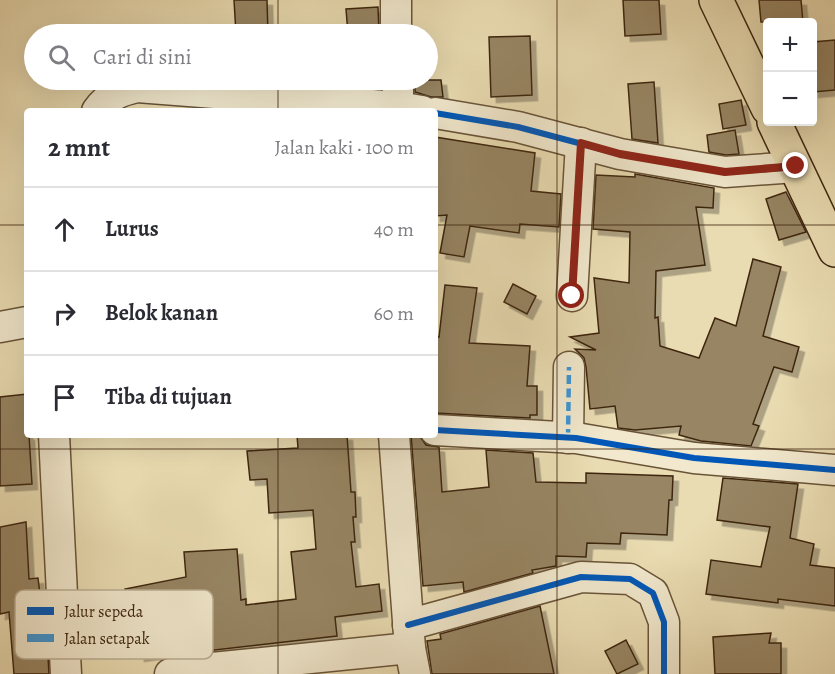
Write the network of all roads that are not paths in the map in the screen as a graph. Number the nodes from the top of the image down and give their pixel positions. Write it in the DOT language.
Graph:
graph roads {
  1 [pos="396,0"];
  2 [pos="716,0"];
  3 [pos="396,24"];
  4 [pos="124,90"];
  5 [pos="190,90"];
  6 [pos="763,98"];
  7 [pos="404,102"];
  8 [pos="99,108"];
  9 [pos="438,114"];
  10 [pos="776,126"];
  11 [pos="581,143"];
  12 [pos="796,166"];
  13 [pos="835,250"];
  14 [pos="572,296"];
  15 [pos="24,323"];
  16 [pos="0,327"];
  17 [pos="569,367"];
  18 [pos="438,430"];
  19 [pos="54,438"];
  20 [pos="394,438"];
  21 [pos="568,438"];
  22 [pos="835,470"];
  23 [pos="62,590"];
  24 [pos="411,649"];
  25 [pos="65,659"];
  26 [pos="178,673"];
  27 [pos="66,674"];
  28 [pos="664,674"];
  1 -- 3 [label="street"];
  2 -- 6 [label="main road"];
  4 -- 8 [label="street"];
  5 -- 7 [label="street"];
  9 -- 11 [label="street"];
  10 -- 12 [label="main road"];
  11 -- 12 [label="street"];
  11 -- 14 [label="street"];
  12 -- 13 [label="main road"];
  15 -- 16 [label="street"];
  17 -- 21 [label="street"];
  18 -- 21 [label="street"];
  19 -- 23 [label="street"];
  20 -- 24 [label="street"];
  21 -- 22 [label="street"];
  24 -- 26 [label="street"];
  24 -- 28 [label="street"];
  25 -- 27 [label="street"];
}
